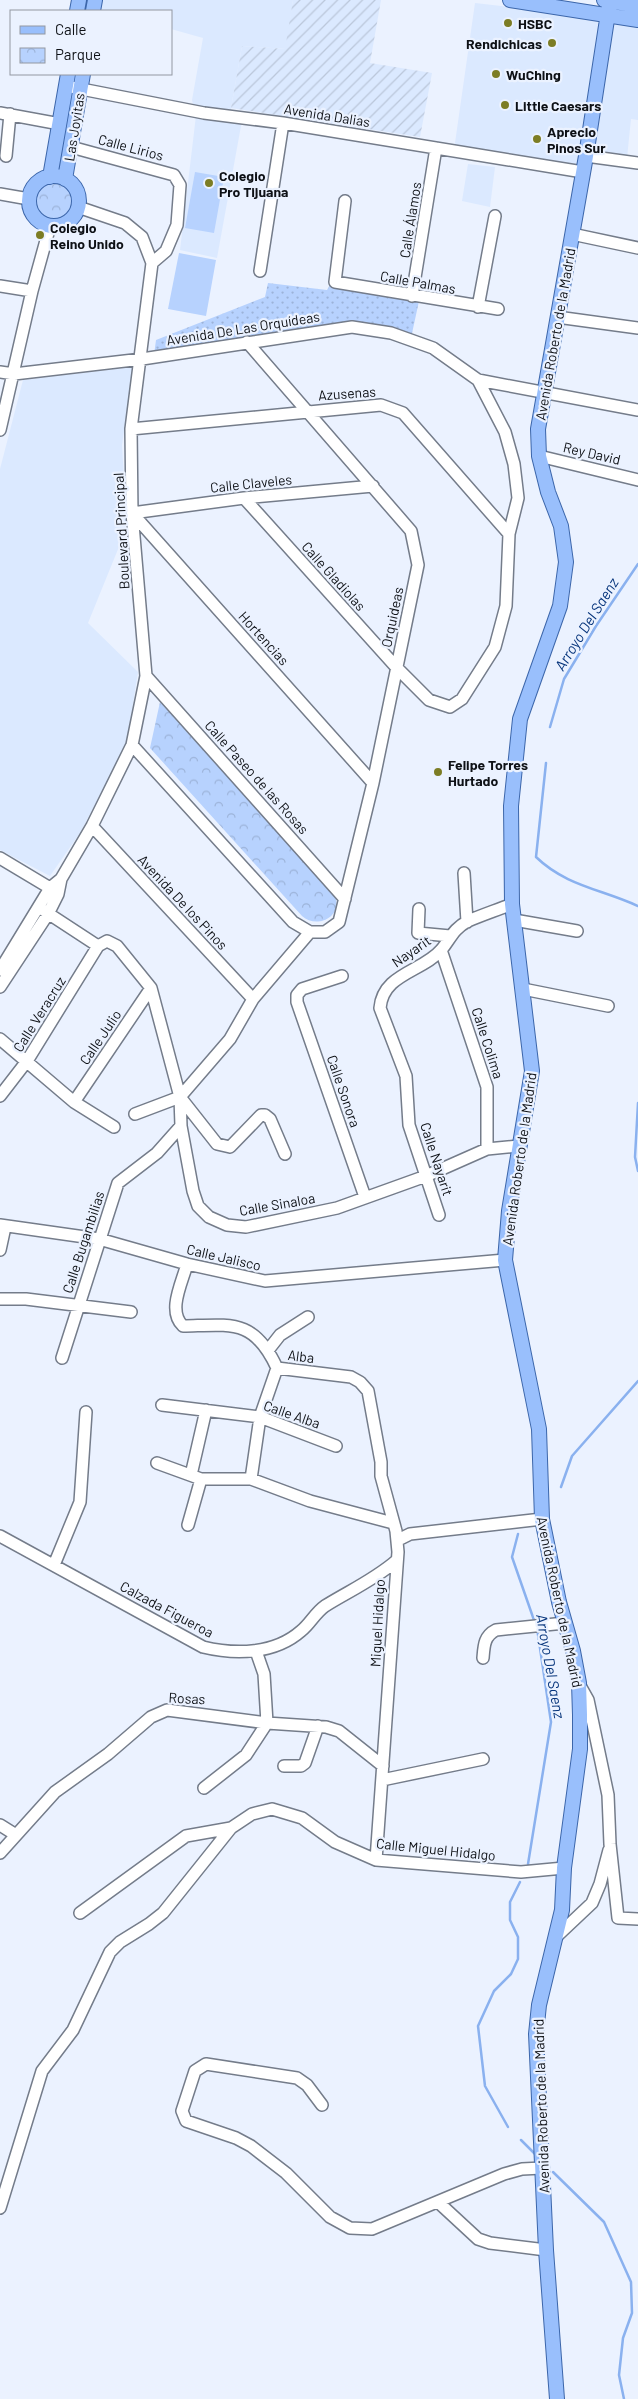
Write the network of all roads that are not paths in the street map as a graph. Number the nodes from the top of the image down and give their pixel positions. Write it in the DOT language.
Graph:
graph roads {
  1 [pos="510,0"];
  2 [pos="608,0"];
  3 [pos="638,6"];
  4 [pos="608,16"];
  5 [pos="638,20"];
  6 [pos="83,75"];
  7 [pos="67,80"];
  8 [pos="80,89"];
  9 [pos="5,114"];
  10 [pos="283,123"];
  11 [pos="60,124"];
  12 [pos="71,147"];
  13 [pos="436,148"];
  14 [pos="6,156"];
  15 [pos="586,156"];
  16 [pos="638,163"];
  17 [pos="583,172"];
  18 [pos="50,177"];
  19 [pos="65,179"];
  20 [pos="0,194"];
  21 [pos="29,199"];
  22 [pos="345,200"];
  23 [pos="78,207"];
  24 [pos="495,216"];
  25 [pos="50,226"];
  26 [pos="572,234"];
  27 [pos="638,248"];
  28 [pos="152,263"];
  29 [pos="260,271"];
  30 [pos="0,286"];
  31 [pos="32,291"];
  32 [pos="412,296"];
  33 [pos="478,307"];
  34 [pos="498,309"];
  35 [pos="557,317"];
  36 [pos="638,328"];
  37 [pos="247,342"];
  38 [pos="142,359"];
  39 [pos="0,372"];
  40 [pos="14,374"];
  41 [pos="478,380"];
  42 [pos="543,391"];
  43 [pos="638,410"];
  44 [pos="308,411"];
  45 [pos="0,430"];
  46 [pos="131,430"];
  47 [pos="539,456"];
  48 [pos="638,480"];
  49 [pos="373,486"];
  50 [pos="244,498"];
  51 [pos="132,513"];
  52 [pos="509,534"];
  53 [pos="396,668"];
  54 [pos="146,676"];
  55 [pos="132,746"];
  56 [pos="372,783"];
  57 [pos="92,826"];
  58 [pos="0,858"];
  59 [pos="464,873"];
  60 [pos="54,891"];
  61 [pos="345,899"];
  62 [pos="512,904"];
  63 [pos="419,909"];
  64 [pos="44,911"];
  65 [pos="514,920"];
  66 [pos="467,922"];
  67 [pos="577,931"];
  68 [pos="310,932"];
  69 [pos="450,936"];
  70 [pos="98,946"];
  71 [pos="442,950"];
  72 [pos="0,970"];
  73 [pos="342,976"];
  74 [pos="0,987"];
  75 [pos="151,988"];
  76 [pos="524,989"];
  77 [pos="381,997"];
  78 [pos="253,999"];
  79 [pos="608,1006"];
  80 [pos="0,1039"];
  81 [pos="28,1061"];
  82 [pos="0,1096"];
  83 [pos="180,1097"];
  84 [pos="74,1102"];
  85 [pos="135,1114"];
  86 [pos="181,1126"];
  87 [pos="114,1127"];
  88 [pos="519,1146"];
  89 [pos="487,1149"];
  90 [pos="285,1154"];
  91 [pos="426,1176"];
  92 [pos="365,1197"];
  93 [pos="439,1215"];
  94 [pos="2,1226"];
  95 [pos="99,1239"];
  96 [pos="0,1250"];
  97 [pos="505,1260"];
  98 [pos="187,1264"];
  99 [pos="0,1299"];
  100 [pos="77,1307"];
  101 [pos="131,1312"];
  102 [pos="308,1317"];
  103 [pos="269,1349"];
  104 [pos="62,1358"];
  105 [pos="278,1368"];
  106 [pos="368,1391"];
  107 [pos="162,1405"];
  108 [pos="206,1410"];
  109 [pos="86,1412"];
  110 [pos="260,1417"];
  111 [pos="336,1446"];
  112 [pos="157,1463"];
  113 [pos="196,1477"];
  114 [pos="251,1479"];
  115 [pos="542,1519"];
  116 [pos="393,1523"];
  117 [pos="188,1525"];
  118 [pos="0,1536"];
  119 [pos="398,1540"];
  120 [pos="396,1562"];
  121 [pos="54,1565"];
  122 [pos="565,1623"];
  123 [pos="256,1651"];
  124 [pos="483,1658"];
  125 [pos="579,1683"];
  126 [pos="267,1723"];
  127 [pos="318,1726"];
  128 [pos="484,1759"];
  129 [pos="284,1766"];
  130 [pos="384,1766"];
  131 [pos="382,1780"];
  132 [pos="204,1788"];
  133 [pos="0,1825"];
  134 [pos="232,1828"];
  135 [pos="16,1835"];
  136 [pos="610,1844"];
  137 [pos="0,1853"];
  138 [pos="376,1860"];
  139 [pos="564,1868"];
  140 [pos="80,1913"];
  141 [pos="638,1920"];
  142 [pos="557,1936"];
  143 [pos="322,2105"];
  144 [pos="542,2168"];
  145 [pos="438,2202"];
  146 [pos="0,2208"];
  147 [pos="546,2250"];
  148 [pos="557,2399"];
  1 -- 4 [label="main road"];
  2 -- 3 [label="main road"];
  2 -- 4 [label="main road, Avenida Roberto de la Madrid"];
  4 -- 5 [label="main road"];
  4 -- 15 [label="main road, Avenida Roberto de la Madrid"];
  6 -- 8 [label="main road, Las Joyitas"];
  7 -- 8 [label="street, Avenida Dalias"];
  7 -- 11 [label="main road, Las Joyitas"];
  8 -- 10 [label="street, Avenida Dalias"];
  8 -- 12 [label="main road, Las Joyitas"];
  9 -- 11 [label="street"];
  9 -- 14 [label="street"];
  10 -- 13 [label="street, Avenida Dalias"];
  10 -- 29 [label="street"];
  11 -- 18 [label="main road, Las Joyitas"];
  12 -- 19 [label="main road, Las Joyitas"];
  12 -- 28 [label="street, Calle Lirios"];
  13 -- 17 [label="street, Avenida Dalias"];
  13 -- 32 [label="street, Calle Álamos"];
  15 -- 16 [label="street"];
  15 -- 17 [label="main road, Avenida Roberto de la Madrid"];
  17 -- 26 [label="main road, Avenida Roberto de la Madrid"];
  18 -- 19 [label="main road"];
  18 -- 21 [label="main road"];
  19 -- 23 [label="main road"];
  20 -- 21 [label="street"];
  21 -- 25 [label="main road"];
  22 -- 32 [label="street, Calle Palmas"];
  23 -- 25 [label="main road"];
  23 -- 28 [label="street, Boulevard Principal"];
  24 -- 33 [label="street"];
  25 -- 31 [label="street"];
  26 -- 27 [label="street"];
  26 -- 35 [label="main road, Avenida Roberto de la Madrid"];
  28 -- 38 [label="street, Boulevard Principal"];
  30 -- 31 [label="street"];
  31 -- 40 [label="street"];
  32 -- 33 [label="street, Calle Palmas"];
  33 -- 34 [label="street, Calle Palmas"];
  35 -- 36 [label="street"];
  35 -- 42 [label="main road, Avenida Roberto de la Madrid"];
  37 -- 38 [label="street, Avenida De Las Orquídeas"];
  37 -- 41 [label="street, Avenida De Las Orquídeas"];
  37 -- 44 [label="street, Orquideas"];
  38 -- 40 [label="street, Avenida De Las Orquídeas"];
  38 -- 46 [label="street, Boulevard Principal"];
  39 -- 40 [label="street, Avenida De Las Orquídeas"];
  40 -- 45 [label="street"];
  41 -- 42 [label="street"];
  41 -- 52 [label="street"];
  42 -- 43 [label="street"];
  42 -- 47 [label="main road, Avenida Roberto de la Madrid"];
  44 -- 46 [label="street, Azusenas"];
  44 -- 49 [label="street, Orquideas"];
  44 -- 52 [label="street, Azusenas"];
  46 -- 51 [label="street, Boulevard Principal"];
  47 -- 48 [label="street, Rey David"];
  47 -- 62 [label="main road, Avenida Roberto de la Madrid"];
  49 -- 50 [label="street, Calle Claveles"];
  49 -- 53 [label="street, Orquideas"];
  50 -- 51 [label="street, Calle Claveles"];
  50 -- 53 [label="street, Calle Gladiolas"];
  51 -- 54 [label="street, Boulevard Principal"];
  51 -- 56 [label="street, Hortencias"];
  52 -- 53 [label="street, Calle Gladiolas"];
  53 -- 56 [label="street, Orquideas"];
  54 -- 55 [label="street, Boulevard Principal"];
  54 -- 61 [label="street, Calle Paseo de las Rosas"];
  55 -- 57 [label="street, Boulevard Principal"];
  55 -- 68 [label="street"];
  56 -- 61 [label="street, Orquideas"];
  57 -- 60 [label="street, Boulevard Principal"];
  57 -- 78 [label="street, Avenida De los Pinos"];
  58 -- 60 [label="street"];
  59 -- 66 [label="street"];
  60 -- 64 [label="street, Boulevard Principal"];
  61 -- 68 [label="street, Orquideas"];
  62 -- 65 [label="main road, Avenida Roberto de la Madrid"];
  62 -- 66 [label="street, Nayarit"];
  63 -- 69 [label="street"];
  64 -- 70 [label="street"];
  64 -- 72 [label="street, Boulevard Principal"];
  64 -- 74 [label="street, Boulevard Principal"];
  65 -- 67 [label="street"];
  65 -- 76 [label="main road, Avenida Roberto de la Madrid"];
  66 -- 69 [label="street, Nayarit"];
  68 -- 78 [label="street"];
  69 -- 71 [label="street, Nayarit"];
  70 -- 75 [label="street"];
  70 -- 81 [label="street, Calle Veracruz"];
  71 -- 77 [label="street, Nayarit"];
  71 -- 89 [label="street, Calle Colima"];
  73 -- 92 [label="street, Calle Sonora"];
  75 -- 83 [label="street, Calle Sinaloa"];
  75 -- 84 [label="street, Calle Julio"];
  76 -- 79 [label="street"];
  76 -- 88 [label="main road, Avenida Roberto de la Madrid"];
  77 -- 91 [label="street, Calle Nayarit"];
  78 -- 83 [label="street"];
  80 -- 81 [label="street"];
  81 -- 82 [label="street, Calle Veracruz"];
  81 -- 84 [label="street"];
  83 -- 85 [label="street"];
  83 -- 86 [label="street, Calle Sinaloa"];
  83 -- 90 [label="street"];
  84 -- 87 [label="street"];
  86 -- 92 [label="street, Calle Sinaloa"];
  86 -- 95 [label="street, Calle Bugambilias"];
  88 -- 89 [label="street, Calle Sinaloa"];
  88 -- 97 [label="main road, Avenida Roberto de la Madrid"];
  89 -- 91 [label="street, Calle Sinaloa"];
  91 -- 92 [label="street, Calle Sinaloa"];
  91 -- 93 [label="street, Calle Nayarit"];
  94 -- 95 [label="street, Calle Jalisco"];
  94 -- 96 [label="street"];
  95 -- 98 [label="street, Calle Jalisco"];
  95 -- 100 [label="street, Calle Bugambilias"];
  97 -- 98 [label="street, Calle Jalisco"];
  97 -- 115 [label="main road, Avenida Roberto de la Madrid"];
  98 -- 103 [label="street"];
  99 -- 100 [label="street"];
  100 -- 101 [label="street"];
  100 -- 104 [label="street, Calle Bugambilias"];
  102 -- 103 [label="street"];
  103 -- 105 [label="street"];
  105 -- 106 [label="street, Alba"];
  105 -- 110 [label="street, Alba"];
  106 -- 116 [label="street, Miguel Hidalgo"];
  107 -- 108 [label="street, Calle Alba"];
  108 -- 110 [label="street, Calle Alba"];
  108 -- 113 [label="street"];
  109 -- 121 [label="street"];
  110 -- 111 [label="street, Calle Alba"];
  110 -- 114 [label="street, Alba"];
  112 -- 113 [label="street"];
  113 -- 114 [label="street"];
  113 -- 117 [label="street"];
  114 -- 116 [label="street"];
  115 -- 119 [label="street"];
  115 -- 122 [label="main road, Avenida Roberto de la Madrid"];
  116 -- 119 [label="street, Miguel Hidalgo"];
  118 -- 121 [label="street, Calzada Figueroa"];
  119 -- 120 [label="street, Miguel Hidalgo"];
  120 -- 123 [label="street, Calzada Figueroa"];
  120 -- 130 [label="street, Miguel Hidalgo"];
  121 -- 123 [label="street, Calzada Figueroa"];
  122 -- 124 [label="street"];
  122 -- 125 [label="main road, Avenida Roberto de la Madrid"];
  123 -- 126 [label="street"];
  125 -- 136 [label="street"];
  125 -- 139 [label="main road, Avenida Roberto de la Madrid"];
  126 -- 127 [label="street, Rosas"];
  126 -- 132 [label="street"];
  126 -- 135 [label="street, Rosas"];
  127 -- 129 [label="street"];
  127 -- 130 [label="street, Rosas"];
  128 -- 131 [label="street"];
  130 -- 131 [label="street, Miguel Hidalgo"];
  131 -- 138 [label="street, Miguel Hidalgo"];
  133 -- 135 [label="street"];
  134 -- 138 [label="street, Calle Miguel Hidalgo"];
  134 -- 140 [label="street, Calle Miguel Hidalgo"];
  134 -- 146 [label="street, Calle Miguel Hidalgo"];
  135 -- 137 [label="street, Rosas"];
  136 -- 141 [label="street"];
  136 -- 142 [label="street"];
  138 -- 139 [label="street, Calle Miguel Hidalgo"];
  139 -- 142 [label="main road, Avenida Roberto de la Madrid"];
  142 -- 144 [label="main road, Avenida Roberto de la Madrid"];
  143 -- 145 [label="street"];
  144 -- 145 [label="street"];
  144 -- 147 [label="main road, Avenida Roberto de la Madrid"];
  145 -- 147 [label="street"];
  147 -- 148 [label="main road, Avenida Roberto de la Madrid"];
}
